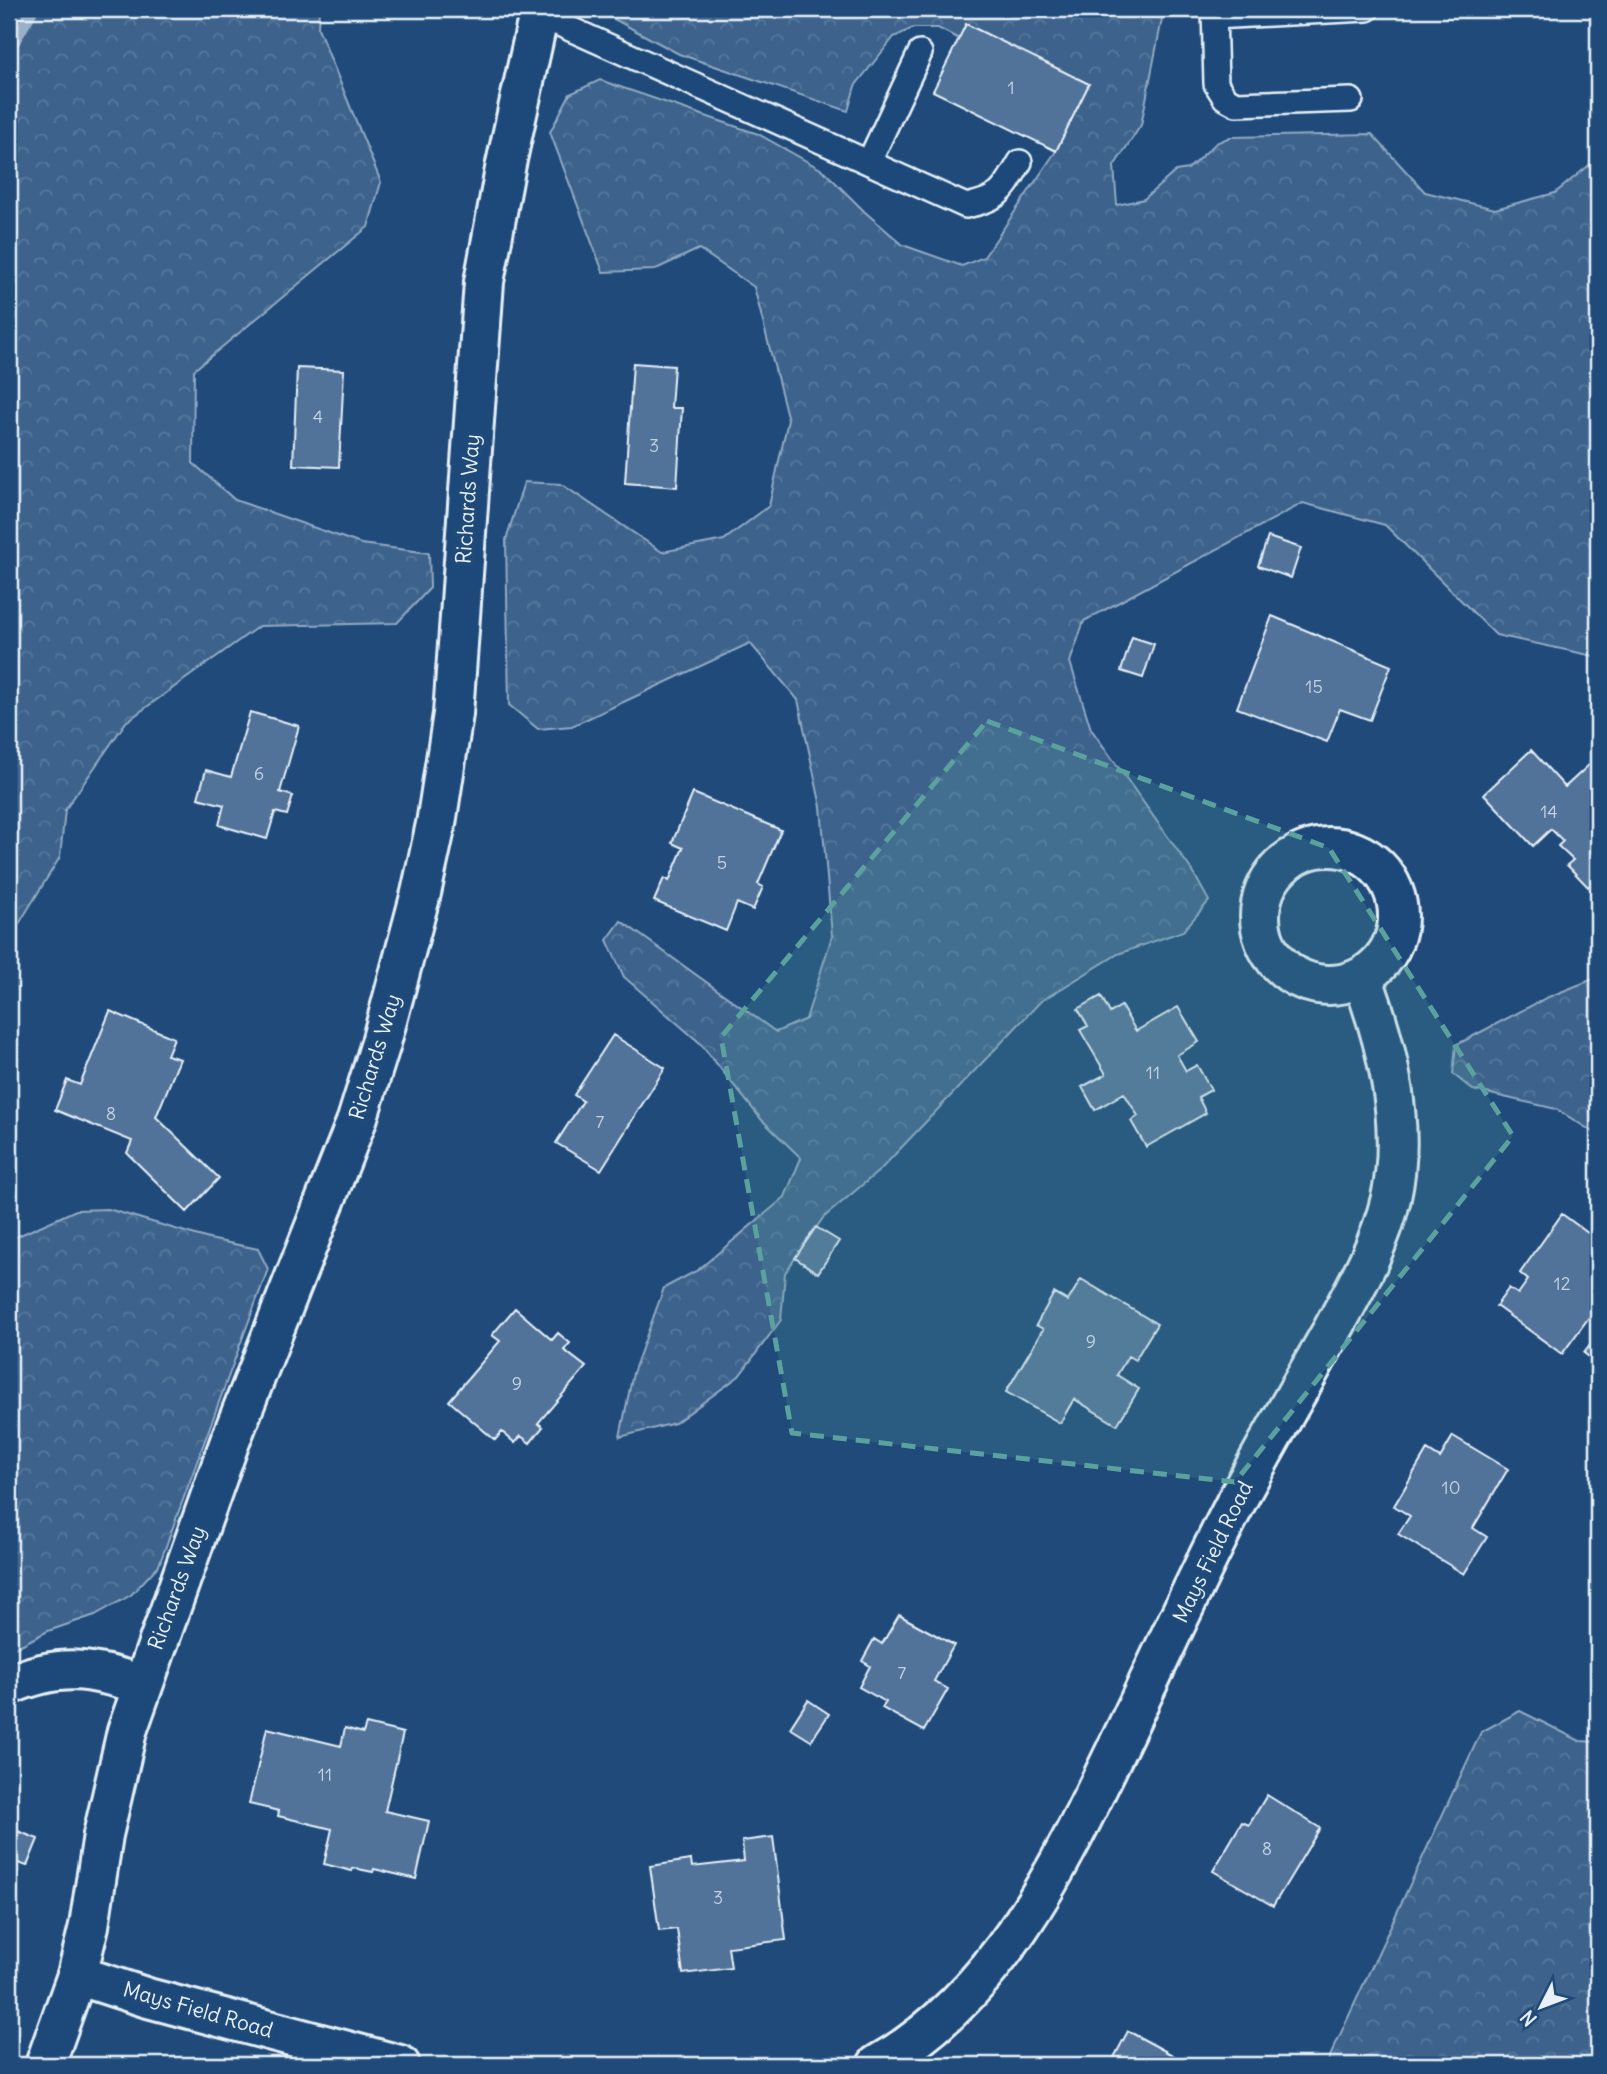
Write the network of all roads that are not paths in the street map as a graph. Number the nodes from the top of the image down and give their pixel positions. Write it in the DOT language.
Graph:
graph roads {
  1 [pos="1367,9"];
  2 [pos="540,12"];
  3 [pos="1214,13"];
  4 [pos="920,53"];
  5 [pos="1351,100"];
  6 [pos="869,162"];
  7 [pos="1020,162"];
  8 [pos="1362,977"];
  9 [pos="9,1685"];
  10 [pos="142,1685"];
  11 [pos="77,1975"];
  12 [pos="45,2065"];
  13 [pos="400,2065"];
  14 [pos="877,2065"];
  1 -- 3 [label="lane"];
  2 -- 6 [label="lane"];
  2 -- 10 [label="street, Richards Way"];
  3 -- 5 [label="lane"];
  4 -- 6 [label="lane"];
  6 -- 7 [label="lane"];
  8 -- 14 [label="street, Mays Field Road"];
  9 -- 10 [label="street"];
  10 -- 11 [label="street, Richards Way"];
  11 -- 12 [label="street, Richards Way"];
  11 -- 13 [label="street, Mays Field Road"];
}
